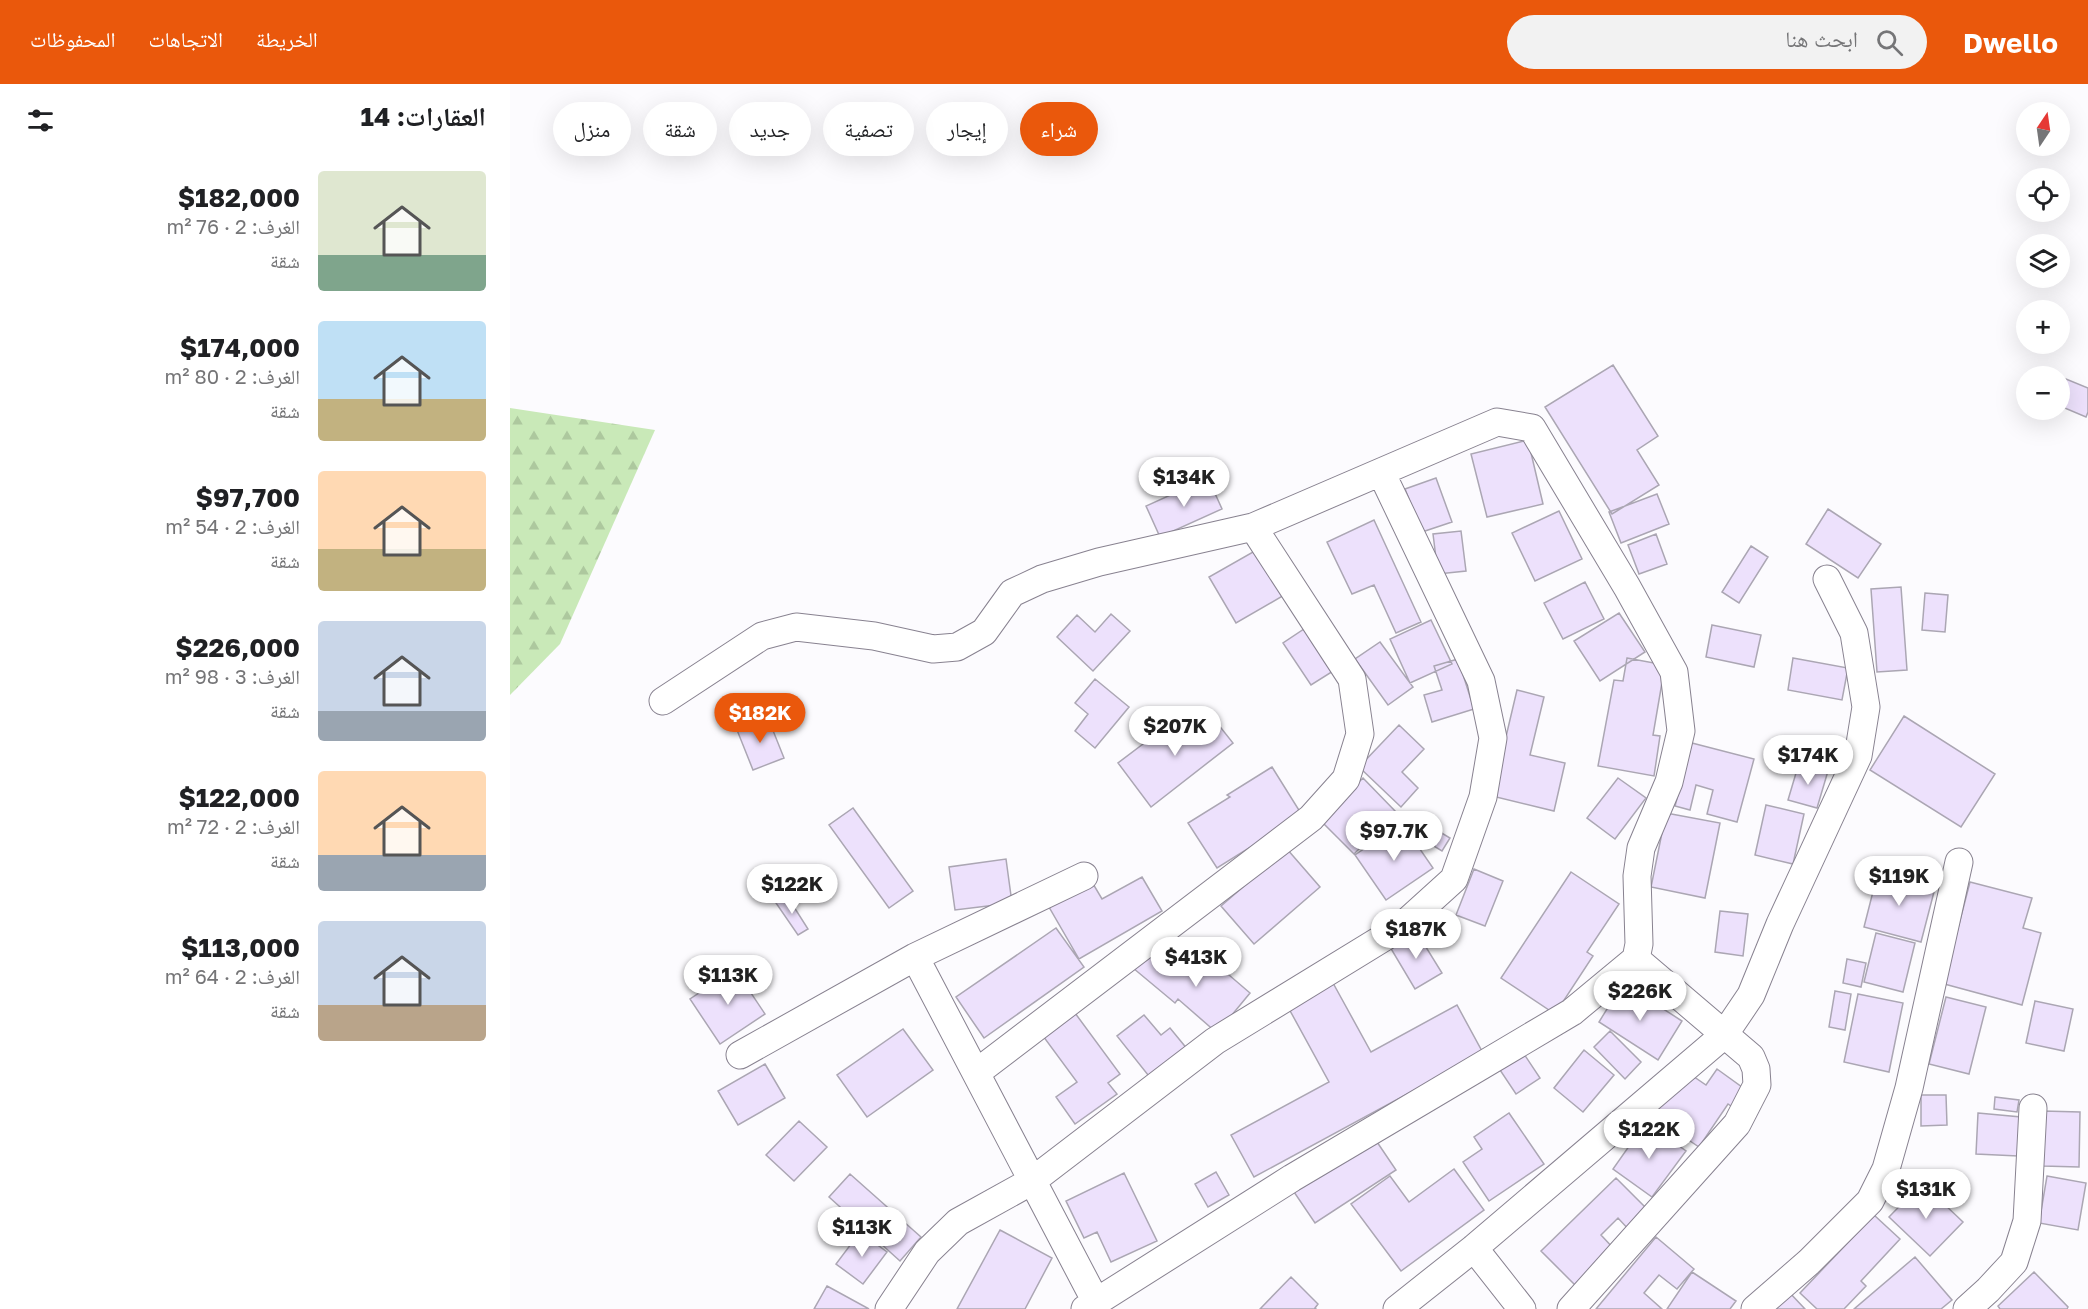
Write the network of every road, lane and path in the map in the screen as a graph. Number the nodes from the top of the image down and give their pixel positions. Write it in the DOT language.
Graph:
graph roads {
  1 [pos="1382,472"];
  2 [pos="1253,527"];
  3 [pos="1827,579"];
  4 [pos="663,701"];
  5 [pos="1959,861"];
  6 [pos="1084,876"];
  7 [pos="915,957"];
  8 [pos="1636,959"];
  9 [pos="1724,1035"];
  10 [pos="740,1055"];
  11 [pos="976,1073"];
  12 [pos="2033,1108"];
  13 [pos="1032,1181"];
  14 [pos="1474,1248"];
  15 [pos="1090,1306"];
  16 [pos="889,1309"];
  17 [pos="1397,1309"];
  18 [pos="1522,1309"];
  19 [pos="1571,1309"];
  20 [pos="1755,1309"];
  21 [pos="1967,1309"];
  1 -- 2 [label="street"];
  1 -- 8 [label="street"];
  1 -- 13 [label="street"];
  2 -- 4 [label="street"];
  2 -- 11 [label="street"];
  3 -- 9 [label="street"];
  5 -- 20 [label="street"];
  6 -- 7 [label="street"];
  7 -- 10 [label="street"];
  7 -- 11 [label="street"];
  8 -- 9 [label="street"];
  8 -- 15 [label="street"];
  9 -- 14 [label="street"];
  9 -- 19 [label="street"];
  11 -- 13 [label="street"];
  12 -- 21 [label="street"];
  13 -- 15 [label="street"];
  13 -- 16 [label="street"];
  14 -- 17 [label="street"];
  14 -- 18 [label="street"];
}
